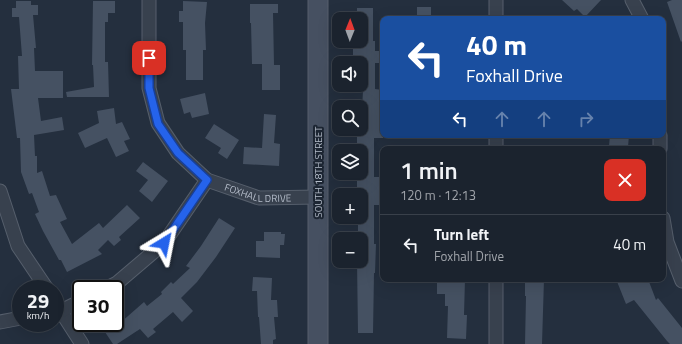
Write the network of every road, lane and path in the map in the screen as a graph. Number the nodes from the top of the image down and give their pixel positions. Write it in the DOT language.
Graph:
graph roads {
  1 [pos="149,0"];
  2 [pos="318,0"];
  3 [pos="496,0"];
  4 [pos="632,0"];
  5 [pos="496,16"];
  6 [pos="640,16"];
  7 [pos="207,180"];
  8 [pos="0,191"];
  9 [pos="318,197"];
  10 [pos="666,236"];
  11 [pos="41,280"];
  12 [pos="121,280"];
  13 [pos="682,281"];
  14 [pos="496,282"];
  15 [pos="64,318"];
  16 [pos="12,320"];
  17 [pos="0,322"];
  18 [pos="82,344"];
  19 [pos="318,344"];
  20 [pos="496,344"];
  1 -- 7 [label="street, FOXHALL DRIVE"];
  2 -- 9 [label="main road, SOUTH 18TH STREET"];
  3 -- 5 [label="street"];
  4 -- 6 [label="street"];
  7 -- 9 [label="street, FOXHALL DRIVE"];
  7 -- 12 [label="street"];
  8 -- 11 [label="street"];
  9 -- 19 [label="main road, SOUTH 18TH STREET"];
  10 -- 13 [label="street"];
  14 -- 20 [label="street"];
  15 -- 18 [label="street"];
  16 -- 17 [label="street"];
}
